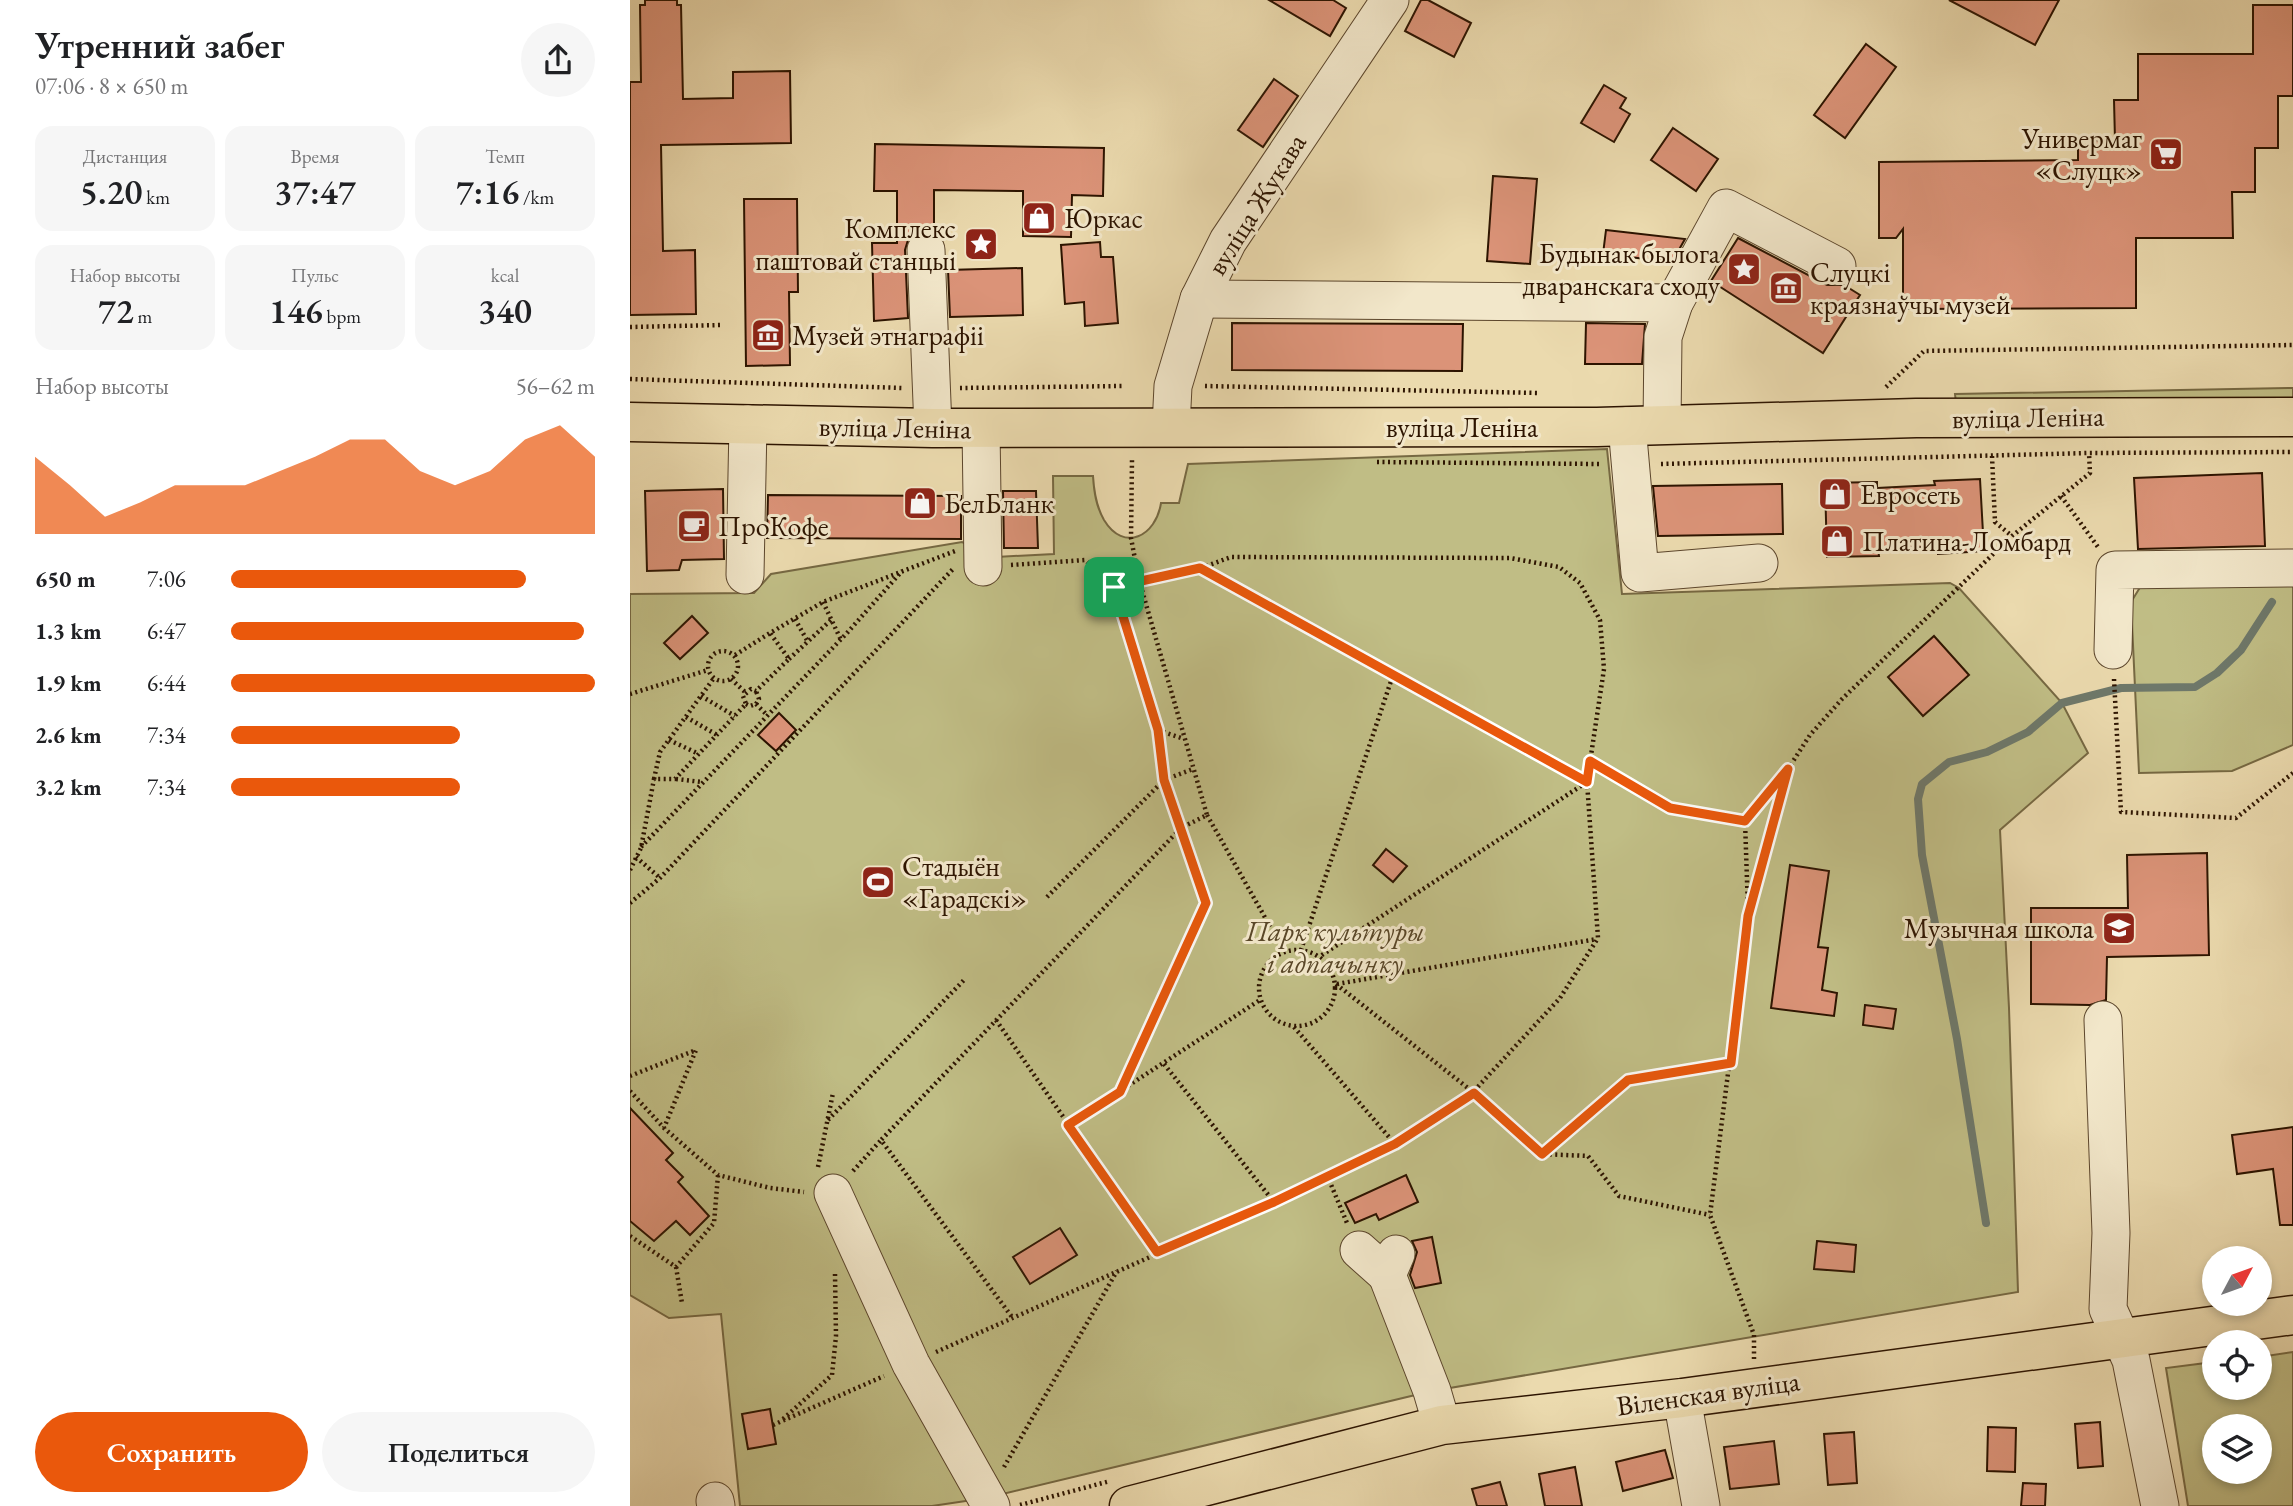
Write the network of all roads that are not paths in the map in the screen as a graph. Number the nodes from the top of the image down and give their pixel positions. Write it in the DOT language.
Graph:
graph roads {
  1 [pos="1390,0"];
  2 [pos="926,250"];
  3 [pos="1837,266"];
  4 [pos="1199,299"];
  5 [pos="1674,303"];
  6 [pos="2293,417"];
  7 [pos="630,422"];
  8 [pos="748,424"];
  9 [pos="1645,426"];
  10 [pos="933,428"];
  11 [pos="981,428"];
  12 [pos="1171,428"];
  13 [pos="974,561"];
  14 [pos="1759,563"];
  15 [pos="2293,568"];
  16 [pos="746,575"];
  17 [pos="2113,650"];
  18 [pos="2103,1020"];
  19 [pos="823,1193"];
  20 [pos="1359,1250"];
  21 [pos="2293,1315"];
  22 [pos="2120,1338"];
  23 [pos="1682,1398"];
  24 [pos="1442,1425"];
  25 [pos="989,1502"];
  26 [pos="1129,1506"];
  27 [pos="1701,1506"];
  28 [pos="2160,1506"];
  1 -- 4 [label="street, вуліца Жукава"];
  2 -- 10 [label="street"];
  3 -- 5 [label="street"];
  4 -- 5 [label="street"];
  4 -- 12 [label="street, вуліца Жукава"];
  5 -- 9 [label="street"];
  6 -- 9 [label="main road, вуліца Леніна"];
  7 -- 8 [label="main road, вуліца Леніна"];
  8 -- 10 [label="main road, вуліца Леніна"];
  8 -- 16 [label="street"];
  9 -- 12 [label="main road, вуліца Леніна"];
  9 -- 14 [label="street"];
  10 -- 11 [label="main road, вуліца Леніна"];
  11 -- 12 [label="main road, вуліца Леніна"];
  11 -- 13 [label="street"];
  15 -- 17 [label="street"];
  18 -- 22 [label="street"];
  19 -- 25 [label="street"];
  20 -- 24 [label="street"];
  21 -- 22 [label="main road, Віленская вуліца"];
  22 -- 23 [label="main road, Віленская вуліца"];
  22 -- 28 [label="street"];
  23 -- 24 [label="main road, Віленская вуліца"];
  23 -- 27 [label="street"];
  24 -- 26 [label="main road, Віленская вуліца"];
}
